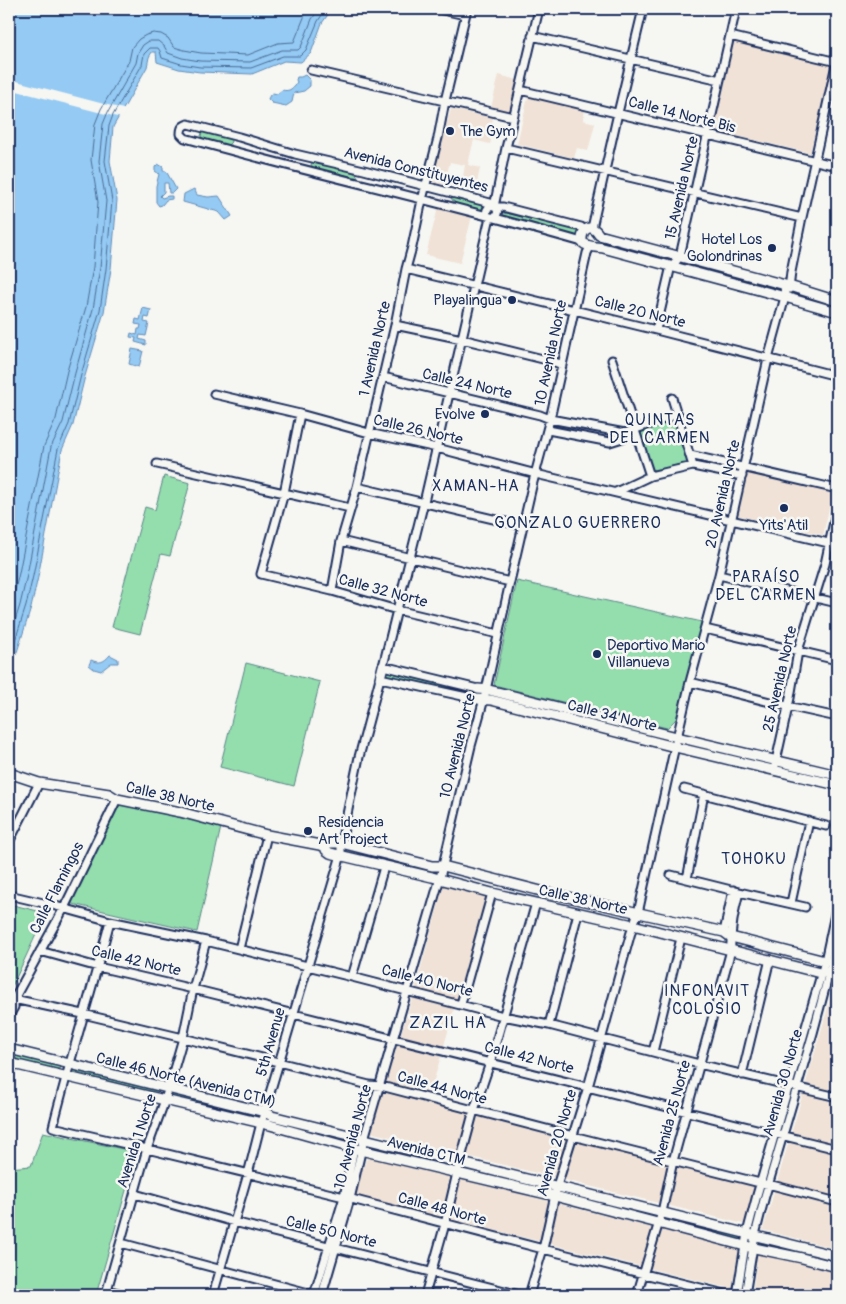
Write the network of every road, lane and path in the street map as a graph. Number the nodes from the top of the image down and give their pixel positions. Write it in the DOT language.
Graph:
graph roads {
  1 [pos="438,9"];
  2 [pos="539,9"];
  3 [pos="643,9"];
  4 [pos="736,9"];
  5 [pos="466,12"];
  6 [pos="532,36"];
  7 [pos="730,36"];
  8 [pos="630,60"];
  9 [pos="837,61"];
  10 [pos="311,70"];
  11 [pos="720,80"];
  12 [pos="520,90"];
  13 [pos="445,101"];
  14 [pos="618,113"];
  15 [pos="513,117"];
  16 [pos="708,135"];
  17 [pos="239,137"];
  18 [pos="506,148"];
  19 [pos="278,149"];
  20 [pos="236,152"];
  21 [pos="295,154"];
  22 [pos="308,157"];
  23 [pos="815,161"];
  24 [pos="273,162"];
  25 [pos="292,166"];
  26 [pos="837,166"];
  27 [pos="306,170"];
  28 [pos="606,172"];
  29 [pos="426,186"];
  30 [pos="695,193"];
  31 [pos="422,200"];
  32 [pos="494,207"];
  33 [pos="490,217"];
  34 [pos="802,218"];
  35 [pos="588,229"];
  36 [pos="586,244"];
  37 [pos="680,256"];
  38 [pos="672,267"];
  39 [pos="406,269"];
  40 [pos="474,286"];
  41 [pos="786,286"];
  42 [pos="787,298"];
  43 [pos="837,301"];
  44 [pos="570,309"];
  45 [pos="837,312"];
  46 [pos="395,325"];
  47 [pos="656,330"];
  48 [pos="462,339"];
  49 [pos="768,359"];
  50 [pos="612,360"];
  51 [pos="562,365"];
  52 [pos="837,376"];
  53 [pos="383,377"];
  54 [pos="214,394"];
  55 [pos="449,394"];
  56 [pos="672,398"];
  57 [pos="300,414"];
  58 [pos="678,414"];
  59 [pos="550,419"];
  60 [pos="548,430"];
  61 [pos="635,432"];
  62 [pos="369,433"];
  63 [pos="436,448"];
  64 [pos="690,455"];
  65 [pos="157,464"];
  66 [pos="693,466"];
  67 [pos="744,467"];
  68 [pos="536,473"];
  69 [pos="650,476"];
  70 [pos="742,476"];
  71 [pos="357,486"];
  72 [pos="837,489"];
  73 [pos="616,492"];
  74 [pos="284,493"];
  75 [pos="424,502"];
  76 [pos="350,508"];
  77 [pos="837,508"];
  78 [pos="731,521"];
  79 [pos="523,526"];
  80 [pos="341,541"];
  81 [pos="834,544"];
  82 [pos="410,557"];
  83 [pos="718,575"];
  84 [pos="510,582"];
  85 [pos="332,591"];
  86 [pos="814,597"];
  87 [pos="837,603"];
  88 [pos="397,610"];
  89 [pos="704,629"];
  90 [pos="498,634"];
  91 [pos="798,651"];
  92 [pos="837,660"];
  93 [pos="383,666"];
  94 [pos="380,678"];
  95 [pos="690,682"];
  96 [pos="481,694"];
  97 [pos="788,706"];
  98 [pos="837,717"];
  99 [pos="676,742"];
  100 [pos="775,760"];
  101 [pos="774,770"];
  102 [pos="9,773"];
  103 [pos="837,774"];
  104 [pos="39,783"];
  105 [pos="837,785"];
  106 [pos="684,789"];
  107 [pos="704,794"];
  108 [pos="117,799"];
  109 [pos="809,822"];
  110 [pos="826,826"];
  111 [pos="267,835"];
  112 [pos="9,842"];
  113 [pos="340,843"];
  114 [pos="325,846"];
  115 [pos="341,856"];
  116 [pos="384,866"];
  117 [pos="443,866"];
  118 [pos="671,875"];
  119 [pos="440,878"];
  120 [pos="687,878"];
  121 [pos="541,891"];
  122 [pos="736,891"];
  123 [pos="492,893"];
  124 [pos="9,895"];
  125 [pos="536,903"];
  126 [pos="791,903"];
  127 [pos="837,905"];
  128 [pos="805,907"];
  129 [pos="64,908"];
  130 [pos="578,913"];
  131 [pos="638,913"];
  132 [pos="110,920"];
  133 [pos="633,925"];
  134 [pos="728,934"];
  135 [pos="682,938"];
  136 [pos="837,940"];
  137 [pos="206,941"];
  138 [pos="239,949"];
  139 [pos="731,950"];
  140 [pos="40,951"];
  141 [pos="770,959"];
  142 [pos="831,962"];
  143 [pos="308,966"];
  144 [pos="98,967"];
  145 [pos="829,973"];
  146 [pos="352,977"];
  147 [pos="193,989"];
  148 [pos="404,990"];
  149 [pos="12,998"];
  150 [pos="462,1004"];
  151 [pos="83,1014"];
  152 [pos="294,1014"];
  153 [pos="9,1016"];
  154 [pos="503,1016"];
  155 [pos="549,1025"];
  156 [pos="183,1038"];
  157 [pos="393,1039"];
  158 [pos="601,1040"];
  159 [pos="9,1049"];
  160 [pos="652,1052"];
  161 [pos="280,1062"];
  162 [pos="9,1063"];
  163 [pos="490,1063"];
  164 [pos="70,1064"];
  165 [pos="699,1064"];
  166 [pos="742,1074"];
  167 [pos="66,1076"];
  168 [pos="380,1086"];
  169 [pos="788,1086"];
  170 [pos="588,1087"];
  171 [pos="168,1088"];
  172 [pos="797,1088"];
  173 [pos="837,1098"];
  174 [pos="164,1100"];
  175 [pos="474,1110"];
  176 [pos="687,1112"];
  177 [pos="267,1119"];
  178 [pos="774,1134"];
  179 [pos="572,1136"];
  180 [pos="782,1136"];
  181 [pos="361,1138"];
  182 [pos="148,1149"];
  183 [pos="358,1149"];
  184 [pos="837,1149"];
  185 [pos="673,1161"];
  186 [pos="460,1162"];
  187 [pos="457,1173"];
  188 [pos="248,1174"];
  189 [pos="764,1184"];
  190 [pos="557,1186"];
  191 [pos="134,1194"];
  192 [pos="554,1196"];
  193 [pos="347,1198"];
  194 [pos="837,1202"];
  195 [pos="662,1212"];
  196 [pos="234,1222"];
  197 [pos="658,1223"];
  198 [pos="445,1224"];
  199 [pos="751,1234"];
  200 [pos="121,1243"];
  201 [pos="333,1247"];
  202 [pos="749,1247"];
  203 [pos="543,1249"];
  204 [pos="837,1256"];
  205 [pos="837,1267"];
  206 [pos="220,1270"];
  207 [pos="431,1272"];
  208 [pos="643,1274"];
  209 [pos="126,1295"];
  210 [pos="213,1295"];
  211 [pos="315,1295"];
  212 [pos="322,1295"];
  213 [pos="425,1295"];
  214 [pos="520,1295"];
  215 [pos="529,1295"];
  216 [pos="637,1295"];
  217 [pos="729,1295"];
  218 [pos="737,1295"];
  219 [pos="745,1295"];
  1 -- 5 [label="street"];
  2 -- 6 [label="street"];
  3 -- 8 [label="street"];
  4 -- 7 [label="street, 15 Avenida Norte"];
  5 -- 13 [label="street"];
  6 -- 8 [label="street"];
  6 -- 12 [label="street"];
  7 -- 9 [label="street"];
  7 -- 11 [label="street, 15 Avenida Norte"];
  8 -- 11 [label="street"];
  8 -- 14 [label="street"];
  9 -- 23 [label="street, 20 Avenida Norte"];
  10 -- 13 [label="street"];
  11 -- 16 [label="street, 15 Avenida Norte"];
  12 -- 14 [label="street, Calle 14 Norte Bis"];
  12 -- 15 [label="street"];
  13 -- 15 [label="street"];
  13 -- 29 [label="street"];
  14 -- 16 [label="street, Calle 14 Norte Bis"];
  14 -- 28 [label="street"];
  15 -- 18 [label="street"];
  16 -- 23 [label="street, Calle 14 Norte Bis"];
  16 -- 30 [label="street, 15 Avenida Norte"];
  17 -- 19 [label="street, Avenida Constituyentes"];
  17 -- 20 [label="street"];
  17 -- 20 [label="street, Avenida Constituyentes"];
  18 -- 28 [label="street"];
  18 -- 32 [label="street"];
  19 -- 21 [label="street, Avenida Constituyentes"];
  19 -- 24 [label="street"];
  20 -- 24 [label="street, Avenida Constituyentes"];
  21 -- 22 [label="street, Avenida Constituyentes"];
  21 -- 25 [label="street"];
  22 -- 27 [label="street"];
  22 -- 29 [label="street, Avenida Constituyentes"];
  23 -- 26 [label="street, Calle 14 Norte Bis"];
  23 -- 34 [label="street, 20 Avenida Norte"];
  24 -- 25 [label="street, Avenida Constituyentes"];
  25 -- 27 [label="street, Avenida Constituyentes"];
  27 -- 31 [label="street, Avenida Constituyentes"];
  28 -- 30 [label="street"];
  28 -- 35 [label="street"];
  29 -- 31 [label="street"];
  29 -- 32 [label="street, Avenida Constituyentes"];
  30 -- 34 [label="street"];
  30 -- 37 [label="street, 15 Avenida Norte"];
  31 -- 33 [label="street, Avenida Constituyentes"];
  31 -- 39 [label="street, 1 Avenida Norte"];
  32 -- 33 [label="street"];
  32 -- 35 [label="street, Avenida Constituyentes"];
  33 -- 36 [label="street, Avenida Constituyentes"];
  33 -- 40 [label="street"];
  34 -- 41 [label="street, 20 Avenida Norte"];
  35 -- 36 [label="main road"];
  35 -- 37 [label="main road, Avenida Constituyentes"];
  36 -- 38 [label="main road, Avenida Constituyentes"];
  36 -- 44 [label="street, 10 Avenida Norte"];
  37 -- 38 [label="street"];
  37 -- 41 [label="main road, Avenida Constituyentes"];
  38 -- 42 [label="main road, Avenida Constituyentes"];
  38 -- 47 [label="street"];
  39 -- 40 [label="street, Calle 20 Norte"];
  39 -- 46 [label="street, 1 Avenida Norte"];
  40 -- 44 [label="street, Calle 20 Norte"];
  40 -- 48 [label="street"];
  41 -- 42 [label="street, 20 Avenida Norte"];
  41 -- 43 [label="main road, Avenida Constituyentes"];
  42 -- 45 [label="main road, Avenida Constituyentes"];
  42 -- 49 [label="street, 20 Avenida Norte"];
  44 -- 47 [label="street, Calle 20 Norte"];
  44 -- 51 [label="street, 10 Avenida Norte"];
  46 -- 48 [label="street"];
  46 -- 53 [label="street, 1 Avenida Norte"];
  47 -- 49 [label="street, Calle 20 Norte"];
  48 -- 51 [label="street"];
  48 -- 55 [label="street"];
  49 -- 52 [label="street, Calle 20 Norte"];
  49 -- 67 [label="street, 20 Avenida Norte"];
  50 -- 61 [label="street"];
  51 -- 59 [label="street, 10 Avenida Norte"];
  53 -- 55 [label="street, Calle 24 Norte"];
  53 -- 62 [label="street, 1 Avenida Norte"];
  54 -- 57 [label="street, Calle 26 Norte"];
  55 -- 59 [label="street, Calle 24 Norte"];
  55 -- 63 [label="street"];
  56 -- 58 [label="street"];
  57 -- 62 [label="street, Calle 26 Norte"];
  57 -- 74 [label="street"];
  58 -- 61 [label="street, Calle 24 Norte"];
  58 -- 64 [label="street"];
  59 -- 60 [label="street, 10 Avenida Norte"];
  59 -- 61 [label="street, Calle 24 Norte"];
  60 -- 61 [label="street, Calle 24 Norte"];
  60 -- 68 [label="street, 10 Avenida Norte"];
  61 -- 69 [label="street"];
  62 -- 63 [label="street, Calle 26 Norte"];
  62 -- 71 [label="street, 1 Avenida Norte"];
  63 -- 68 [label="street, Calle 26 Norte"];
  63 -- 75 [label="street"];
  64 -- 66 [label="street"];
  64 -- 67 [label="street"];
  65 -- 74 [label="street"];
  66 -- 69 [label="street"];
  66 -- 70 [label="street"];
  67 -- 70 [label="street, 20 Avenida Norte"];
  67 -- 72 [label="street"];
  68 -- 73 [label="street, Calle 26 Norte"];
  68 -- 79 [label="street, 10 Avenida Norte"];
  69 -- 73 [label="street"];
  70 -- 78 [label="street, 20 Avenida Norte"];
  71 -- 75 [label="street"];
  71 -- 76 [label="street, 1 Avenida Norte"];
  73 -- 78 [label="street, Calle 26 Norte"];
  74 -- 76 [label="street"];
  74 -- 85 [label="street, Calle 32 Norte"];
  75 -- 79 [label="street"];
  75 -- 82 [label="street"];
  76 -- 80 [label="street, 1 Avenida Norte"];
  77 -- 81 [label="street, 25 Avenida Norte"];
  78 -- 81 [label="street, Calle 26 Norte"];
  78 -- 83 [label="street, 20 Avenida Norte"];
  79 -- 84 [label="street, 10 Avenida Norte"];
  80 -- 82 [label="street"];
  80 -- 85 [label="street, 1 Avenida Norte"];
  81 -- 86 [label="street, 25 Avenida Norte"];
  82 -- 84 [label="street"];
  82 -- 88 [label="street"];
  83 -- 86 [label="street"];
  83 -- 89 [label="street, 20 Avenida Norte"];
  84 -- 90 [label="street, 10 Avenida Norte"];
  85 -- 88 [label="street, Calle 32 Norte"];
  86 -- 87 [label="street"];
  86 -- 91 [label="street, 25 Avenida Norte"];
  88 -- 90 [label="street, Calle 32 Norte"];
  88 -- 93 [label="street"];
  89 -- 91 [label="street"];
  89 -- 95 [label="street, 20 Avenida Norte"];
  90 -- 96 [label="street, 10 Avenida Norte"];
  91 -- 92 [label="street"];
  91 -- 97 [label="street, 25 Avenida Norte"];
  93 -- 94 [label="main road"];
  93 -- 96 [label="street, Calle 34 Norte"];
  94 -- 96 [label="street, Calle 34 Norte"];
  94 -- 113 [label="street"];
  95 -- 97 [label="street"];
  95 -- 99 [label="street, 20 Avenida Norte"];
  96 -- 99 [label="main road, Calle 34 Norte"];
  96 -- 117 [label="street, 10 Avenida Norte"];
  97 -- 98 [label="street"];
  97 -- 100 [label="street, 25 Avenida Norte"];
  99 -- 100 [label="main road, Calle 34 Norte"];
  99 -- 101 [label="main road, Calle 34 Norte"];
  99 -- 131 [label="street"];
  100 -- 101 [label="street, 25 Avenida Norte"];
  100 -- 103 [label="main road, Calle 34 Norte"];
  101 -- 105 [label="main road, Calle 34 Norte"];
  102 -- 104 [label="main road, Calle 38 Norte"];
  104 -- 108 [label="main road, Calle 38 Norte"];
  104 -- 112 [label="street"];
  106 -- 107 [label="street"];
  107 -- 109 [label="street"];
  107 -- 120 [label="street"];
  108 -- 111 [label="main road, Calle 38 Norte"];
  108 -- 129 [label="street, Calle Flamingos"];
  109 -- 110 [label="street"];
  109 -- 126 [label="street"];
  111 -- 114 [label="main road, Calle 38 Norte"];
  111 -- 138 [label="street"];
  113 -- 114 [label="main road, Calle 38 Norte"];
  113 -- 115 [label="street"];
  113 -- 117 [label="main road, Calle 38 Norte"];
  114 -- 115 [label="main road, Calle 38 Norte"];
  115 -- 116 [label="main road, Calle 38 Norte"];
  115 -- 143 [label="street, 5th Avenue"];
  116 -- 119 [label="main road, Calle 38 Norte"];
  116 -- 146 [label="street"];
  117 -- 119 [label="street, 10 Avenida Norte"];
  117 -- 121 [label="main road, Calle 38 Norte"];
  118 -- 120 [label="street"];
  119 -- 123 [label="main road, Calle 38 Norte"];
  119 -- 148 [label="street, 10 Avenida Norte"];
  120 -- 122 [label="street"];
  121 -- 125 [label="main road"];
  121 -- 131 [label="main road, Calle 38 Norte"];
  122 -- 126 [label="street"];
  122 -- 134 [label="street, Avenida 25 Norte"];
  123 -- 125 [label="main road, Calle 38 Norte"];
  123 -- 150 [label="street"];
  124 -- 129 [label="street, Calle 40 Norte"];
  125 -- 130 [label="main road, Calle 38 Norte"];
  125 -- 154 [label="street"];
  126 -- 128 [label="street"];
  127 -- 142 [label="street, Avenida 30 Norte"];
  129 -- 132 [label="street, Calle 40 Norte"];
  129 -- 140 [label="street, Calle Flamingos"];
  130 -- 133 [label="main road, Calle 38 Norte"];
  130 -- 155 [label="street"];
  131 -- 133 [label="street, Avenida 20 Norte"];
  131 -- 134 [label="main road, Calle 38 Norte"];
  132 -- 137 [label="street, Calle 40 Norte"];
  132 -- 144 [label="street"];
  133 -- 135 [label="main road, Calle 38 Norte"];
  133 -- 158 [label="street, Avenida 20 Norte"];
  134 -- 139 [label="street, Avenida 25 Norte"];
  134 -- 142 [label="main road, Calle 38 Norte"];
  135 -- 139 [label="main road, Calle 38 Norte"];
  135 -- 160 [label="street"];
  136 -- 142 [label="street, Avenida 30 Norte"];
  137 -- 138 [label="street, Calle 40 Norte"];
  137 -- 147 [label="street, Avenida 1 Norte"];
  138 -- 143 [label="street, Calle 40 Norte"];
  139 -- 141 [label="main road, Calle 38 Norte"];
  139 -- 165 [label="street, Avenida 25 Norte"];
  140 -- 144 [label="street, Calle 42 Norte"];
  140 -- 149 [label="street, Calle Flamingos"];
  141 -- 145 [label="main road, Calle 38 Norte"];
  141 -- 166 [label="street"];
  142 -- 145 [label="street, Avenida 30 Norte"];
  143 -- 146 [label="street, Calle 40 Norte"];
  143 -- 152 [label="street, 5th Avenue"];
  144 -- 147 [label="street, Calle 42 Norte"];
  144 -- 151 [label="street"];
  145 -- 169 [label="street, Avenida 30 Norte"];
  145 -- 172 [label="street, Avenida 30 Norte"];
  146 -- 148 [label="street, Calle 40 Norte"];
  147 -- 152 [label="street, Calle 42 Norte"];
  147 -- 156 [label="street, Avenida 1 Norte"];
  148 -- 150 [label="street, Calle 40 Norte"];
  148 -- 157 [label="street, 10 Avenida Norte"];
  149 -- 151 [label="street, Calle 44 Norte"];
  149 -- 153 [label="street, Calle Flamingos"];
  150 -- 154 [label="street, Calle 40 Norte"];
  151 -- 156 [label="street, Calle 44 Norte"];
  151 -- 164 [label="street"];
  152 -- 157 [label="street, Calle 42 Norte"];
  152 -- 161 [label="street, 5th Avenue"];
  154 -- 155 [label="street, Calle 40 Norte"];
  154 -- 163 [label="street"];
  155 -- 158 [label="street, Calle 40 Norte"];
  156 -- 161 [label="street, Calle 44 Norte"];
  156 -- 171 [label="street, Avenida 1 Norte"];
  157 -- 163 [label="street, Calle 42 Norte"];
  157 -- 168 [label="street, 10 Avenida Norte"];
  158 -- 160 [label="street, Calle 40 Norte"];
  158 -- 170 [label="street, Avenida 20 Norte"];
  159 -- 164 [label="main road, Calle 46 Norte (Avenida CTM)"];
  160 -- 165 [label="street, Calle 40 Norte"];
  161 -- 168 [label="street, Calle 44 Norte"];
  161 -- 177 [label="street, 5th Avenue"];
  162 -- 167 [label="main road, Avenida CTM"];
  163 -- 170 [label="street, Calle 42 Norte"];
  163 -- 175 [label="street"];
  164 -- 167 [label="street"];
  164 -- 171 [label="main road, Calle 46 Norte (Avenida CTM)"];
  165 -- 166 [label="street, Calle 40 Norte"];
  165 -- 176 [label="street, Avenida 25 Norte"];
  166 -- 169 [label="street, Calle 40 Norte"];
  167 -- 174 [label="main road, Avenida CTM"];
  167 -- 182 [label="street, Calle 48 Norte"];
  168 -- 175 [label="street, Calle 44 Norte"];
  168 -- 181 [label="street, 10 Avenida Norte"];
  169 -- 172 [label="street, Calle 40 Norte"];
  169 -- 178 [label="street, Avenida 30 Norte"];
  170 -- 176 [label="street, Calle 42 Norte"];
  170 -- 179 [label="street, Avenida 20 Norte"];
  171 -- 174 [label="street, Avenida 1 Norte"];
  171 -- 177 [label="main road, Calle 46 Norte (Avenida CTM)"];
  172 -- 173 [label="street, Calle 40 Norte"];
  172 -- 180 [label="street, Avenida 30 Norte"];
  174 -- 177 [label="main road, Avenida CTM"];
  174 -- 182 [label="street, Avenida 1 Norte"];
  175 -- 179 [label="street, Calle 44 Norte"];
  175 -- 186 [label="street"];
  176 -- 178 [label="street, Calle 42 Norte"];
  176 -- 185 [label="street, Avenida 25 Norte"];
  177 -- 181 [label="main road, Calle 46 Norte (Avenida CTM)"];
  177 -- 183 [label="main road, Avenida CTM"];
  177 -- 188 [label="street, 5th Avenue"];
  178 -- 180 [label="street, Calle 42 Norte"];
  178 -- 189 [label="street, Avenida 30 Norte"];
  179 -- 185 [label="street, Calle 44 Norte"];
  179 -- 190 [label="street, Avenida 20 Norte"];
  180 -- 184 [label="street, Calle 42 Norte"];
  180 -- 189 [label="street, Avenida 30 Norte"];
  181 -- 183 [label="street, 10 Avenida Norte"];
  181 -- 186 [label="main road, Avenida CTM"];
  182 -- 188 [label="street, Calle 48 Norte"];
  182 -- 191 [label="street, Avenida 1 Norte"];
  183 -- 187 [label="main road, Avenida CTM"];
  183 -- 193 [label="street, 10 Avenida Norte"];
  185 -- 189 [label="street, Calle 44 Norte"];
  185 -- 195 [label="street, Avenida 25 Norte"];
  186 -- 187 [label="street"];
  186 -- 190 [label="main road, Avenida CTM"];
  187 -- 192 [label="main road, Avenida CTM"];
  187 -- 198 [label="street"];
  188 -- 193 [label="street, Calle 48 Norte"];
  188 -- 196 [label="street, 5th Avenue"];
  189 -- 194 [label="street, Calle 44 Norte"];
  189 -- 199 [label="street, Avenida 30 Norte"];
  189 -- 199 [label="street, Avenida 30 Norte"];
  190 -- 192 [label="street, Avenida 20 Norte"];
  190 -- 195 [label="main road, Avenida CTM"];
  191 -- 196 [label="street, Calle 50 Norte"];
  191 -- 200 [label="street, Avenida 1 Norte"];
  192 -- 197 [label="main road, Avenida CTM"];
  192 -- 203 [label="street, Avenida 20 Norte"];
  193 -- 198 [label="street, Calle 48 Norte"];
  193 -- 201 [label="street, 10 Avenida Norte"];
  195 -- 197 [label="street, Avenida 25 Norte"];
  195 -- 199 [label="main road, Avenida CTM"];
  196 -- 201 [label="street, Calle 50 Norte"];
  196 -- 206 [label="street, 5th Avenue"];
  197 -- 202 [label="main road, Avenida CTM"];
  197 -- 208 [label="street, Avenida 25 Norte"];
  198 -- 203 [label="street, Calle 48 Norte"];
  198 -- 207 [label="street"];
  199 -- 202 [label="street"];
  199 -- 204 [label="main road, Avenida CTM"];
  200 -- 206 [label="street"];
  200 -- 209 [label="street, Avenida 1 Norte"];
  201 -- 207 [label="street, Calle 50 Norte"];
  201 -- 211 [label="street"];
  201 -- 212 [label="street"];
  202 -- 205 [label="main road, Avenida CTM"];
  202 -- 218 [label="street"];
  202 -- 219 [label="street"];
  203 -- 208 [label="street, Calle 48 Norte"];
  203 -- 215 [label="street, Avenida 20 Norte"];
  206 -- 210 [label="street, 5th Avenue"];
  206 -- 211 [label="street"];
  207 -- 213 [label="street"];
  207 -- 214 [label="street, Calle 50 Norte"];
  208 -- 216 [label="street, Avenida 25 Norte"];
  208 -- 217 [label="street, Calle 48 Norte"];
}
